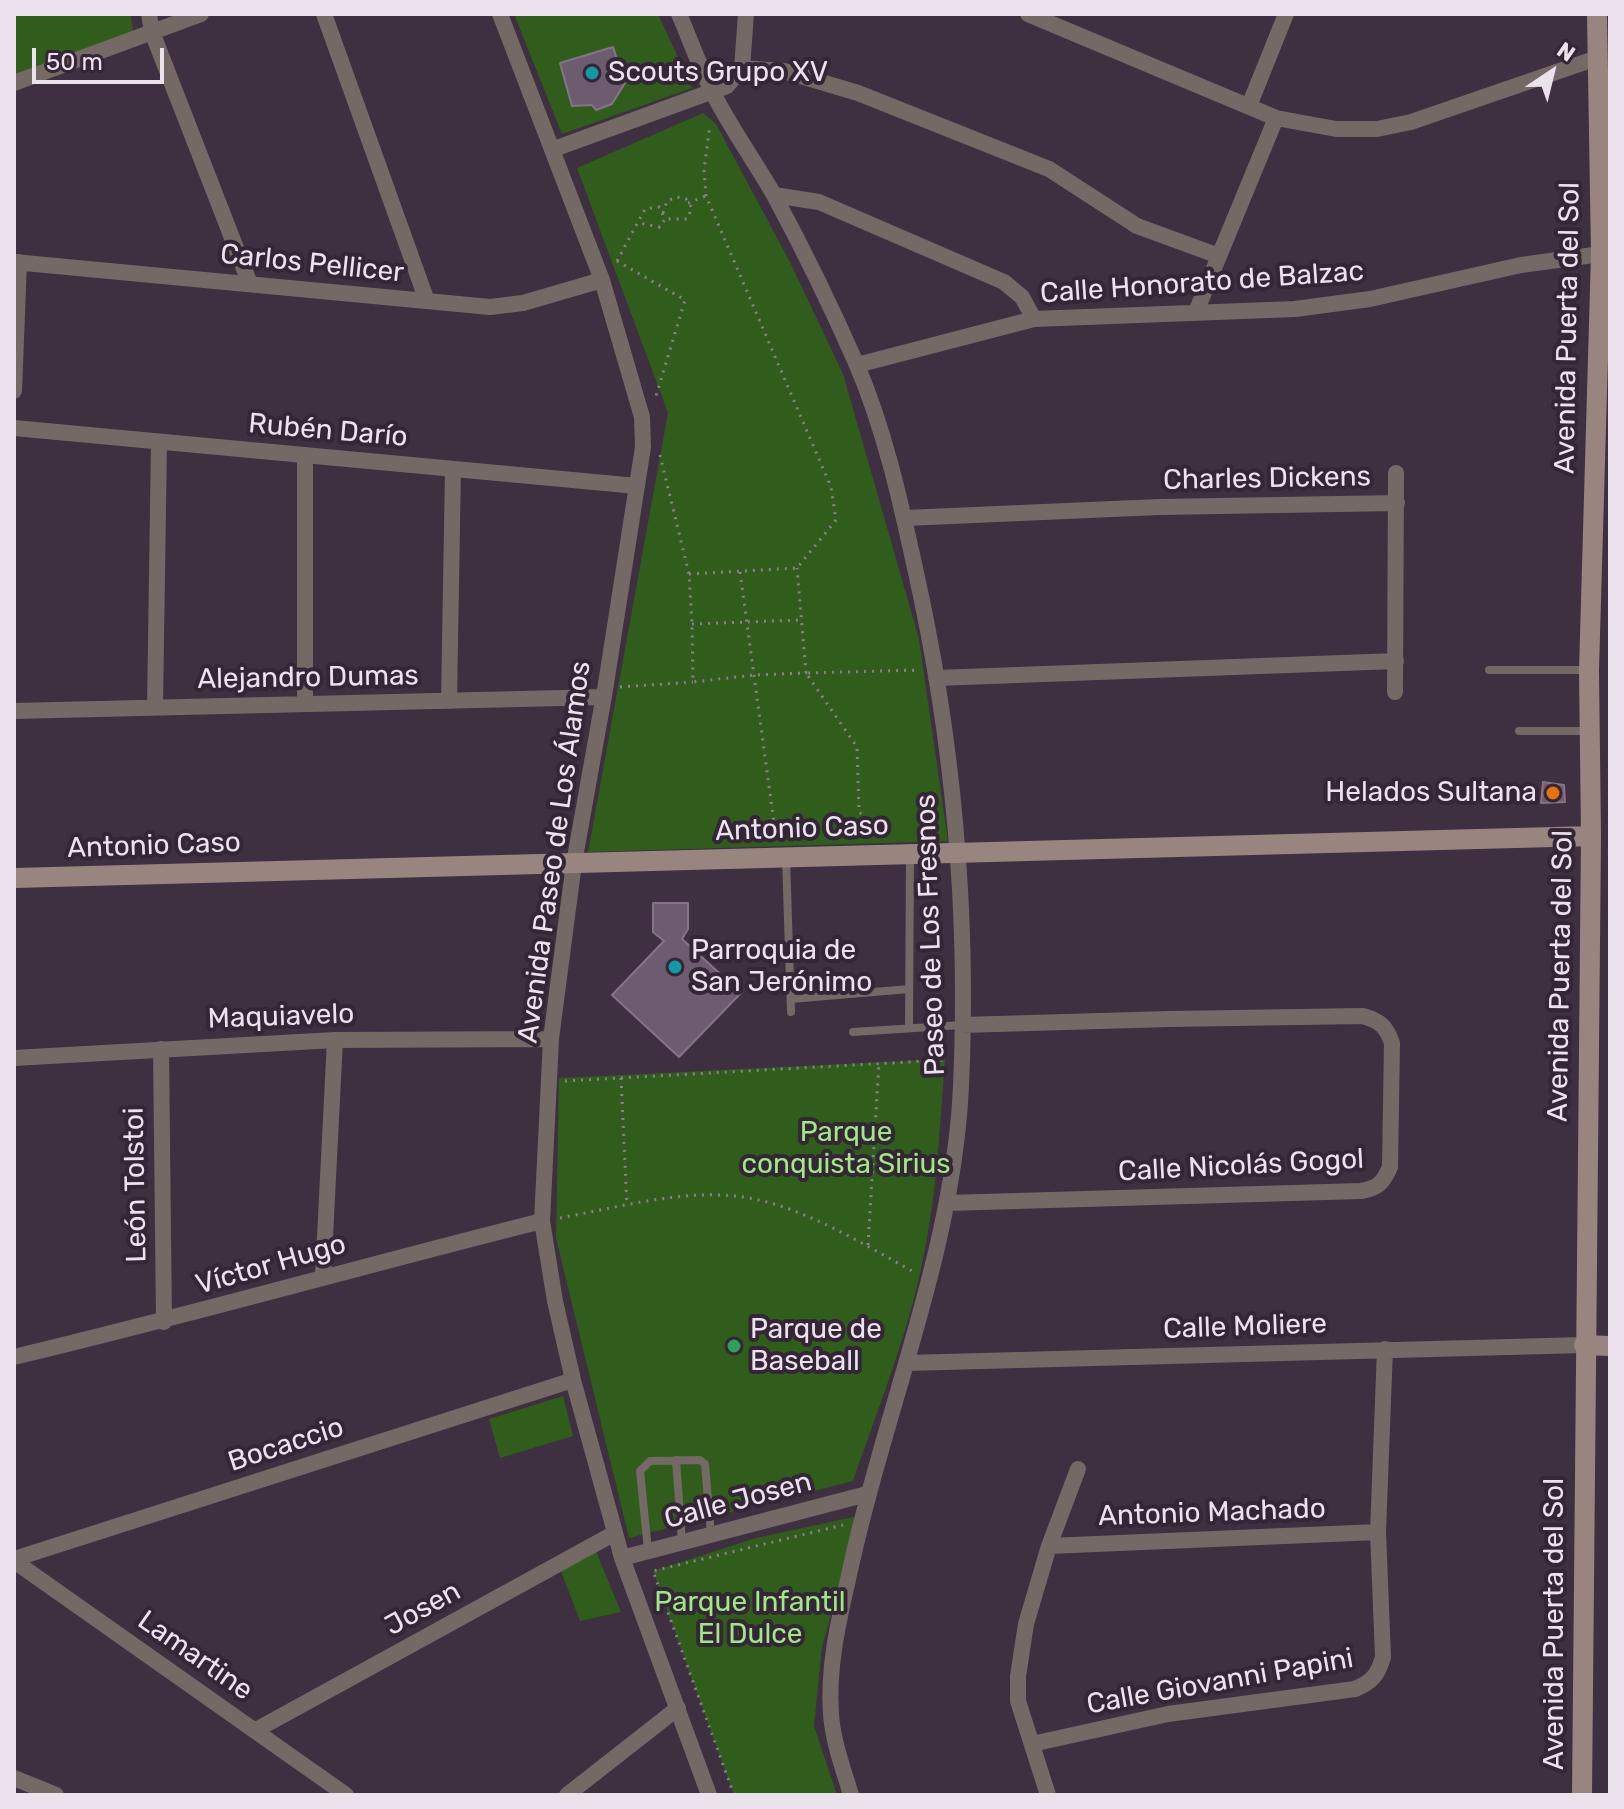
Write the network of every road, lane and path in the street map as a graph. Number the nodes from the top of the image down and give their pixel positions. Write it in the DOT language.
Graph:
graph roads {
  1 [pos="149,14"];
  2 [pos="201,14"];
  3 [pos="324,14"];
  4 [pos="500,14"];
  5 [pos="679,14"];
  6 [pos="746,14"];
  7 [pos="1028,14"];
  8 [pos="1286,14"];
  9 [pos="1597,14"];
  10 [pos="152,32"];
  11 [pos="1597,58"];
  12 [pos="742,68"];
  13 [pos="14,83"];
  14 [pos="712,92"];
  15 [pos="1249,106"];
  16 [pos="1276,118"];
  17 [pos="710,123"];
  18 [pos="554,149"];
  19 [pos="774,195"];
  20 [pos="706,196"];
  21 [pos="688,203"];
  22 [pos="663,213"];
  23 [pos="665,219"];
  24 [pos="639,223"];
  25 [pos="1601,254"];
  26 [pos="1219,256"];
  27 [pos="617,261"];
  28 [pos="16,262"];
  29 [pos="602,280"];
  30 [pos="250,284"];
  31 [pos="1610,297"];
  32 [pos="427,301"];
  33 [pos="1196,312"];
  34 [pos="1034,319"];
  35 [pos="857,365"];
  36 [pos="14,391"];
  37 [pos="656,396"];
  38 [pos="14,428"];
  39 [pos="159,442"];
  40 [pos="1610,454"];
  41 [pos="305,455"];
  42 [pos="660,455"];
  43 [pos="453,469"];
  44 [pos="1396,473"];
  45 [pos="1593,478"];
  46 [pos="637,486"];
  47 [pos="1397,503"];
  48 [pos="905,518"];
  49 [pos="797,568"];
  50 [pos="740,572"];
  51 [pos="689,574"];
  52 [pos="801,620"];
  53 [pos="747,622"];
  54 [pos="692,624"];
  55 [pos="1396,661"];
  56 [pos="1489,670"];
  57 [pos="1589,670"];
  58 [pos="806,673"];
  59 [pos="754,675"];
  60 [pos="936,678"];
  61 [pos="693,682"];
  62 [pos="1395,692"];
  63 [pos="604,694"];
  64 [pos="449,701"];
  65 [pos="305,704"];
  66 [pos="155,707"];
  67 [pos="14,711"];
  68 [pos="1519,731"];
  69 [pos="1590,731"];
  70 [pos="887,833"];
  71 [pos="1591,836"];
  72 [pos="959,853"];
  73 [pos="910,854"];
  74 [pos="781,857"];
  75 [pos="574,863"];
  76 [pos="14,878"];
  77 [pos="909,989"];
  78 [pos="791,999"];
  79 [pos="791,1012"];
  80 [pos="962,1025"];
  81 [pos="909,1027"];
  82 [pos="853,1032"];
  83 [pos="551,1039"];
  84 [pos="335,1040"];
  85 [pos="161,1049"];
  86 [pos="14,1058"];
  87 [pos="961,1059"];
  88 [pos="879,1062"];
  89 [pos="621,1077"];
  90 [pos="549,1082"];
  91 [pos="947,1203"];
  92 [pos="627,1206"];
  93 [pos="542,1221"];
  94 [pos="868,1245"];
  95 [pos="323,1276"];
  96 [pos="928,1279"];
  97 [pos="164,1322"];
  98 [pos="1584,1345"];
  99 [pos="1610,1346"];
  100 [pos="1385,1349"];
  101 [pos="14,1357"];
  102 [pos="906,1363"];
  103 [pos="573,1380"];
  104 [pos="676,1460"];
  105 [pos="1078,1469"];
  106 [pos="867,1494"];
  107 [pos="854,1522"];
  108 [pos="1378,1532"];
  109 [pos="615,1533"];
  110 [pos="711,1535"];
  111 [pos="682,1542"];
  112 [pos="1049,1546"];
  113 [pos="648,1551"];
  114 [pos="622,1558"];
  115 [pos="14,1560"];
  116 [pos="678,1708"];
  117 [pos="256,1730"];
  118 [pos="1032,1744"];
  119 [pos="14,1778"];
  120 [pos="56,1795"];
  121 [pos="346,1795"];
  122 [pos="567,1795"];
  123 [pos="709,1795"];
  124 [pos="734,1795"];
  125 [pos="851,1795"];
  126 [pos="1048,1795"];
  127 [pos="1585,1795"];
  1 -- 10 [label="street"];
  2 -- 10 [label="street"];
  3 -- 32 [label="street"];
  4 -- 18 [label="street, Avenida Paseo de Los Álamos"];
  5 -- 14 [label="street, Paseo de Los Fresnos"];
  6 -- 12 [label="street"];
  7 -- 15 [label="street"];
  8 -- 15 [label="street"];
  9 -- 11 [label="main road, Avenida Puerta del Sol"];
  10 -- 13 [label="street"];
  10 -- 30 [label="street"];
  11 -- 16 [label="street"];
  11 -- 25 [label="main road, Avenida Puerta del Sol"];
  12 -- 14 [label="street"];
  12 -- 26 [label="street"];
  14 -- 18 [label="street"];
  14 -- 19 [label="street, Paseo de Los Fresnos"];
  15 -- 16 [label="street"];
  16 -- 26 [label="street"];
  17 -- 20 [label="path"];
  18 -- 29 [label="street, Avenida Paseo de Los Álamos"];
  19 -- 34 [label="street"];
  19 -- 35 [label="street, Paseo de Los Fresnos"];
  20 -- 21 [label="path"];
  20 -- 49 [label="path"];
  21 -- 22 [label="path"];
  21 -- 23 [label="path"];
  22 -- 23 [label="path"];
  22 -- 24 [label="path"];
  23 -- 24 [label="path"];
  24 -- 27 [label="path"];
  25 -- 31 [label="main road"];
  25 -- 33 [label="street, Calle Honorato de Balzac"];
  25 -- 45 [label="main road, Avenida Puerta del Sol"];
  26 -- 33 [label="street"];
  27 -- 29 [label="path"];
  27 -- 37 [label="path"];
  28 -- 30 [label="street, Carlos Pellicer"];
  28 -- 36 [label="street"];
  29 -- 32 [label="street, Carlos Pellicer"];
  29 -- 46 [label="street, Avenida Paseo de Los Álamos"];
  30 -- 32 [label="street, Carlos Pellicer"];
  33 -- 34 [label="street, Calle Honorato de Balzac"];
  34 -- 35 [label="street, Calle Honorato de Balzac"];
  35 -- 48 [label="street, Paseo de Los Fresnos"];
  38 -- 39 [label="street, Rubén Darío"];
  39 -- 41 [label="street, Rubén Darío"];
  39 -- 66 [label="street"];
  40 -- 45 [label="main road"];
  41 -- 43 [label="street, Rubén Darío"];
  41 -- 65 [label="street"];
  42 -- 51 [label="path"];
  43 -- 46 [label="street, Rubén Darío"];
  43 -- 64 [label="street"];
  44 -- 47 [label="street"];
  45 -- 57 [label="main road, Avenida Puerta del Sol"];
  46 -- 63 [label="street, Avenida Paseo de Los Álamos"];
  47 -- 48 [label="street, Charles Dickens"];
  47 -- 55 [label="street, Charles Dickens"];
  48 -- 60 [label="street, Paseo de Los Fresnos"];
  49 -- 50 [label="path"];
  49 -- 52 [label="path"];
  50 -- 51 [label="path"];
  50 -- 53 [label="path"];
  51 -- 54 [label="path"];
  52 -- 53 [label="path"];
  52 -- 58 [label="path"];
  53 -- 54 [label="path"];
  53 -- 59 [label="path"];
  54 -- 61 [label="path"];
  55 -- 60 [label="street"];
  55 -- 62 [label="street, Charles Dickens"];
  56 -- 57 [label="lane"];
  57 -- 69 [label="main road, Avenida Puerta del Sol"];
  58 -- 59 [label="path"];
  58 -- 60 [label="path"];
  58 -- 70 [label="path"];
  59 -- 61 [label="path"];
  59 -- 74 [label="path"];
  60 -- 72 [label="street, Paseo de Los Fresnos"];
  61 -- 63 [label="path"];
  63 -- 64 [label="street, Alejandro Dumas"];
  63 -- 75 [label="street, Avenida Paseo de Los Álamos"];
  64 -- 65 [label="street, Alejandro Dumas"];
  65 -- 66 [label="street, Alejandro Dumas"];
  66 -- 67 [label="street, Alejandro Dumas"];
  68 -- 69 [label="lane"];
  69 -- 71 [label="main road, Avenida Puerta del Sol"];
  71 -- 72 [label="main road, Antonio Caso"];
  71 -- 98 [label="main road, Avenida Puerta del Sol"];
  72 -- 73 [label="main road, Antonio Caso"];
  72 -- 80 [label="street, Paseo de Los Fresnos"];
  73 -- 74 [label="main road, Antonio Caso"];
  73 -- 77 [label="lane"];
  74 -- 75 [label="main road, Antonio Caso"];
  74 -- 78 [label="lane"];
  75 -- 76 [label="main road, Antonio Caso"];
  75 -- 83 [label="street, Avenida Paseo de Los Álamos"];
  77 -- 78 [label="lane"];
  77 -- 81 [label="lane"];
  78 -- 79 [label="lane"];
  80 -- 81 [label="lane"];
  80 -- 87 [label="street, Paseo de Los Fresnos"];
  80 -- 91 [label="street, Calle Nicolás Gogol"];
  81 -- 82 [label="lane"];
  83 -- 84 [label="street, Maquiavelo"];
  83 -- 90 [label="street, Avenida Paseo de Los Álamos"];
  84 -- 85 [label="street, Maquiavelo"];
  84 -- 95 [label="street"];
  85 -- 86 [label="street, Maquiavelo"];
  85 -- 97 [label="street, León Tolstoi"];
  87 -- 88 [label="path"];
  87 -- 91 [label="street, Paseo de Los Fresnos"];
  88 -- 89 [label="path"];
  88 -- 94 [label="path"];
  89 -- 90 [label="path"];
  89 -- 92 [label="path"];
  90 -- 93 [label="street, Avenida Paseo de Los Álamos"];
  91 -- 96 [label="street, Paseo de Los Fresnos"];
  92 -- 93 [label="path"];
  92 -- 94 [label="path"];
  93 -- 95 [label="street, Víctor Hugo"];
  93 -- 103 [label="street, Avenida Paseo de Los Álamos"];
  94 -- 96 [label="path"];
  95 -- 97 [label="street, Víctor Hugo"];
  96 -- 102 [label="street, Paseo de Los Fresnos"];
  97 -- 101 [label="street, Víctor Hugo"];
  98 -- 99 [label="main road"];
  98 -- 100 [label="street, Calle Moliere"];
  98 -- 127 [label="main road, Avenida Puerta del Sol"];
  100 -- 102 [label="street, Calle Moliere"];
  100 -- 108 [label="street, Calle Giovanni Papini"];
  102 -- 106 [label="street, Paseo de Los Fresnos"];
  103 -- 109 [label="street, Avenida Paseo de Los Álamos"];
  103 -- 115 [label="street, Bocaccio"];
  104 -- 110 [label="lane"];
  104 -- 111 [label="lane"];
  104 -- 113 [label="lane"];
  105 -- 112 [label="street, Antonio Machado"];
  106 -- 110 [label="street, Calle Josen"];
  106 -- 125 [label="street, Paseo de Los Fresnos"];
  107 -- 124 [label="path"];
  108 -- 112 [label="street, Antonio Machado"];
  108 -- 118 [label="street, Calle Giovanni Papini"];
  109 -- 114 [label="street, Avenida Paseo de Los Álamos"];
  109 -- 117 [label="street, Josen"];
  110 -- 111 [label="street, Calle Josen"];
  111 -- 113 [label="street, Calle Josen"];
  112 -- 118 [label="street, Antonio Machado"];
  113 -- 114 [label="street, Calle Josen"];
  114 -- 116 [label="street, Avenida Paseo de Los Álamos"];
  115 -- 117 [label="street, Lamartine"];
  116 -- 122 [label="street"];
  116 -- 123 [label="street, Avenida Paseo de Los Álamos"];
  117 -- 121 [label="street, Lamartine"];
  118 -- 126 [label="street, Antonio Machado"];
  119 -- 120 [label="street"];
}
